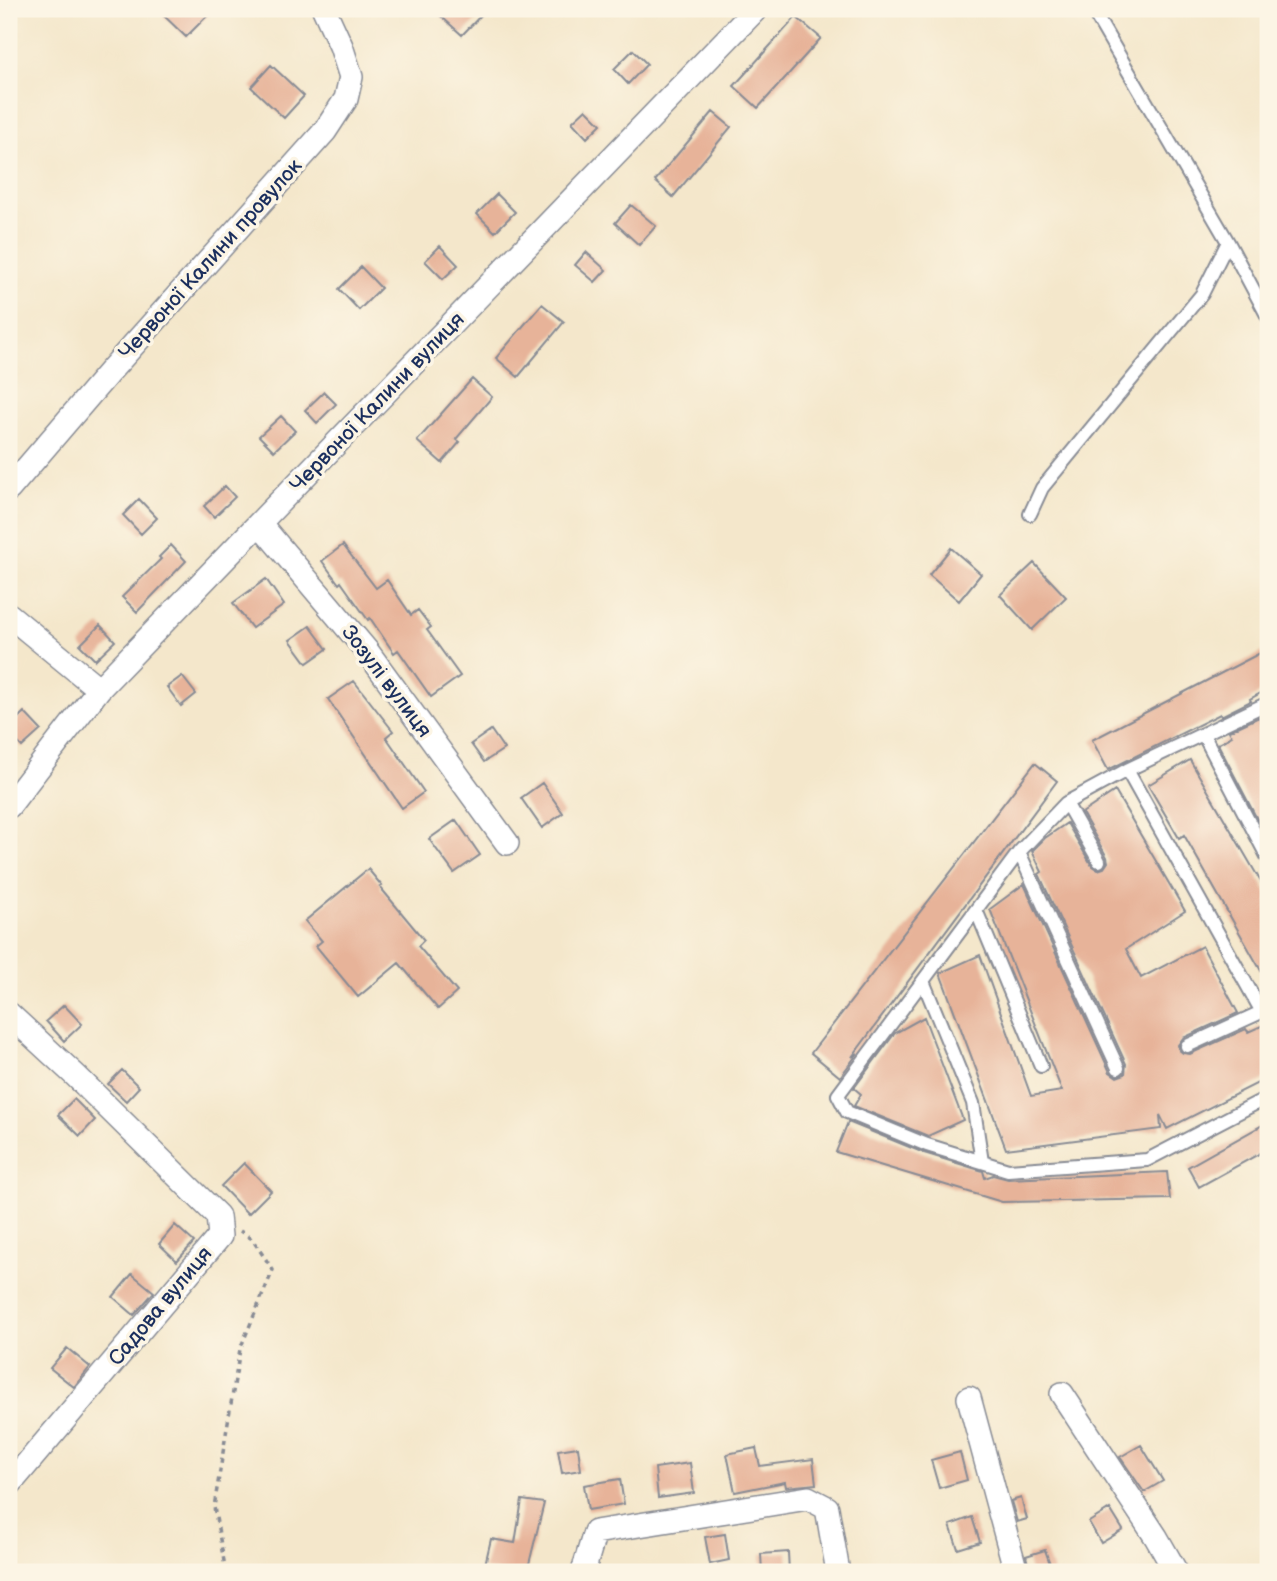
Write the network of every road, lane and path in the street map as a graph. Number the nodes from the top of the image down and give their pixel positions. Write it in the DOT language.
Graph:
graph roads {
  1 [pos="324,9"];
  2 [pos="756,9"];
  3 [pos="1092,9"];
  4 [pos="1228,243"];
  5 [pos="1268,317"];
  6 [pos="9,489"];
  7 [pos="1030,514"];
  8 [pos="260,524"];
  9 [pos="9,615"];
  10 [pos="99,690"];
  11 [pos="1268,705"];
  12 [pos="1203,734"];
  13 [pos="1127,770"];
  14 [pos="1066,803"];
  15 [pos="9,806"];
  16 [pos="507,843"];
  17 [pos="1019,852"];
  18 [pos="1268,858"];
  19 [pos="1100,860"];
  20 [pos="976,910"];
  21 [pos="923,981"];
  22 [pos="1265,1010"];
  23 [pos="9,1014"];
  24 [pos="1187,1046"];
  25 [pos="1041,1066"];
  26 [pos="1118,1068"];
  27 [pos="1268,1097"];
  28 [pos="982,1162"];
  29 [pos="218,1216"];
  30 [pos="1062,1394"];
  31 [pos="970,1398"];
  32 [pos="9,1485"];
  33 [pos="226,1572"];
  34 [pos="583,1572"];
  35 [pos="838,1572"];
  36 [pos="1016,1572"];
  37 [pos="1176,1572"];
  1 -- 6 [label="street, Червоної Калини провулок"];
  2 -- 8 [label="street, Червоної Калини вулиця"];
  3 -- 4 [label="lane"];
  4 -- 5 [label="lane"];
  4 -- 7 [label="lane"];
  8 -- 10 [label="street, Червоної Калини вулиця"];
  8 -- 16 [label="street, Зозулі вулиця"];
  9 -- 10 [label="street"];
  10 -- 15 [label="street, Червоної Калини вулиця"];
  11 -- 12 [label="lane"];
  12 -- 13 [label="lane"];
  12 -- 18 [label="lane"];
  13 -- 14 [label="lane"];
  13 -- 22 [label="lane"];
  14 -- 17 [label="lane"];
  14 -- 19 [label="lane"];
  17 -- 20 [label="lane"];
  17 -- 26 [label="lane"];
  20 -- 21 [label="lane"];
  20 -- 25 [label="lane"];
  21 -- 28 [label="lane"];
  21 -- 28 [label="lane"];
  22 -- 24 [label="lane"];
  23 -- 29 [label="street"];
  27 -- 28 [label="lane"];
  29 -- 32 [label="street, Садова вулиця"];
  29 -- 33 [label="path"];
  30 -- 37 [label="street"];
  31 -- 36 [label="street"];
  34 -- 35 [label="street"];
}
